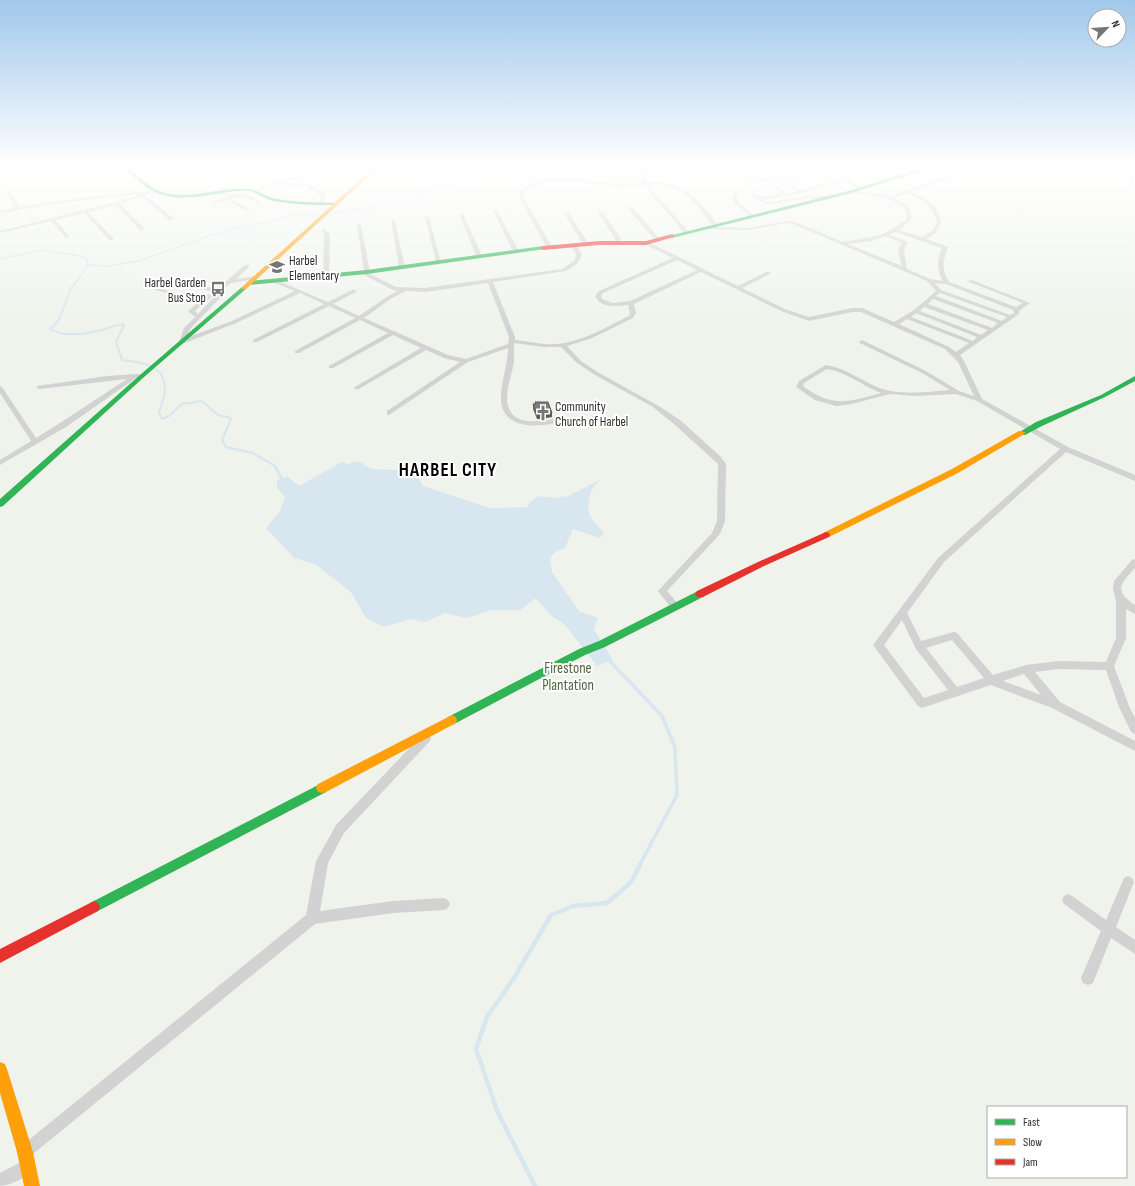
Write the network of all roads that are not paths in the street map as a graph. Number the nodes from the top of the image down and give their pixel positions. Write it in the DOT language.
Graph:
graph roads {
  1 [pos="43,222"];
  2 [pos="55,222"];
  3 [pos="96,222"];
  4 [pos="135,222"];
  5 [pos="316,222"];
  6 [pos="393,222"];
  7 [pos="428,222"];
  8 [pos="465,222"];
  9 [pos="501,222"];
  10 [pos="535,222"];
  11 [pos="572,222"];
  12 [pos="607,222"];
  13 [pos="643,222"];
  14 [pos="678,222"];
  15 [pos="713,222"];
  16 [pos="731,222"];
  17 [pos="784,222"];
  18 [pos="787,222"];
  19 [pos="905,222"];
  20 [pos="940,222"];
  21 [pos="359,225"];
  22 [pos="716,226"];
  23 [pos="703,228"];
  24 [pos="142,229"];
  25 [pos="324,230"];
  26 [pos="895,230"];
  27 [pos="0,232"];
  28 [pos="686,232"];
  29 [pos="886,235"];
  30 [pos="66,236"];
  31 [pos="111,238"];
  32 [pos="923,239"];
  33 [pos="658,240"];
  34 [pos="617,243"];
  35 [pos="646,243"];
  36 [pos="586,244"];
  37 [pos="843,244"];
  38 [pos="569,245"];
  39 [pos="549,247"];
  40 [pos="516,251"];
  41 [pos="479,256"];
  42 [pos="677,258"];
  43 [pos="439,262"];
  44 [pos="247,266"];
  45 [pos="402,267"];
  46 [pos="701,270"];
  47 [pos="906,270"];
  48 [pos="364,272"];
  49 [pos="768,273"];
  50 [pos="326,276"];
  51 [pos="252,280"];
  52 [pos="929,280"];
  53 [pos="230,281"];
  54 [pos="274,281"];
  55 [pos="490,281"];
  56 [pos="970,281"];
  57 [pos="947,282"];
  58 [pos="738,288"];
  59 [pos="404,290"];
  60 [pos="218,291"];
  61 [pos="300,291"];
  62 [pos="939,291"];
  63 [pos="354,292"];
  64 [pos="933,297"];
  65 [pos="207,298"];
  66 [pos="328,304"];
  67 [pos="631,304"];
  68 [pos="925,305"];
  69 [pos="1016,309"];
  70 [pos="916,312"];
  71 [pos="198,317"];
  72 [pos="906,317"];
  73 [pos="1011,317"];
  74 [pos="360,318"];
  75 [pos="1002,323"];
  76 [pos="893,325"];
  77 [pos="992,330"];
  78 [pos="392,333"];
  79 [pos="982,337"];
  80 [pos="255,341"];
  81 [pos="182,342"];
  82 [pos="862,342"];
  83 [pos="511,343"];
  84 [pos="973,343"];
  85 [pos="562,345"];
  86 [pos="426,348"];
  87 [pos="297,352"];
  88 [pos="956,355"];
  89 [pos="466,361"];
  90 [pos="331,367"];
  91 [pos="140,376"];
  92 [pos="1135,378"];
  93 [pos="39,387"];
  94 [pos="357,388"];
  95 [pos="1,392"];
  96 [pos="891,392"];
  97 [pos="957,392"];
  98 [pos="979,400"];
  99 [pos="389,413"];
  100 [pos="553,421"];
  101 [pos="1030,429"];
  102 [pos="35,442"];
  103 [pos="1065,449"];
  104 [pos="0,462"];
  105 [pos="1135,478"];
  106 [pos="0,504"];
  107 [pos="1135,562"];
  108 [pos="1121,601"];
  109 [pos="675,606"];
  110 [pos="1135,610"];
  111 [pos="902,612"];
  112 [pos="919,646"];
  113 [pos="1108,666"];
  114 [pos="1026,669"];
  115 [pos="992,681"];
  116 [pos="955,692"];
  117 [pos="1056,705"];
  118 [pos="437,727"];
  119 [pos="1135,728"];
  120 [pos="1135,746"];
  121 [pos="1128,882"];
  122 [pos="1068,900"];
  123 [pos="444,904"];
  124 [pos="312,918"];
  125 [pos="1109,929"];
  126 [pos="1135,948"];
  127 [pos="0,956"];
  128 [pos="1088,978"];
  129 [pos="0,1069"];
  130 [pos="26,1159"];
  131 [pos="0,1182"];
  132 [pos="32,1186"];
  1 -- 27 [label="street"];
  2 -- 30 [label="street"];
  3 -- 31 [label="street"];
  4 -- 24 [label="street"];
  5 -- 51 [label="main road"];
  6 -- 45 [label="street"];
  7 -- 43 [label="street"];
  8 -- 41 [label="street"];
  9 -- 40 [label="street"];
  10 -- 39 [label="street"];
  11 -- 36 [label="street"];
  12 -- 34 [label="street"];
  13 -- 33 [label="street"];
  14 -- 28 [label="street"];
  15 -- 22 [label="street"];
  16 -- 22 [label="main road"];
  17 -- 23 [label="street"];
  18 -- 37 [label="street"];
  19 -- 26 [label="street"];
  20 -- 32 [label="street"];
  21 -- 48 [label="street"];
  22 -- 23 [label="main road"];
  23 -- 28 [label="main road"];
  25 -- 50 [label="street"];
  26 -- 29 [label="street"];
  26 -- 32 [label="street"];
  28 -- 33 [label="main road"];
  29 -- 37 [label="street"];
  29 -- 47 [label="street"];
  32 -- 57 [label="street"];
  33 -- 35 [label="main road"];
  34 -- 35 [label="main road"];
  34 -- 36 [label="main road"];
  35 -- 42 [label="street"];
  36 -- 38 [label="main road"];
  37 -- 47 [label="street"];
  38 -- 39 [label="main road"];
  38 -- 55 [label="street"];
  39 -- 40 [label="main road"];
  40 -- 41 [label="main road"];
  41 -- 43 [label="main road"];
  42 -- 46 [label="street"];
  42 -- 67 [label="street"];
  43 -- 45 [label="main road"];
  44 -- 53 [label="street"];
  45 -- 48 [label="main road"];
  46 -- 58 [label="street"];
  46 -- 67 [label="street"];
  47 -- 52 [label="street"];
  48 -- 50 [label="main road"];
  48 -- 59 [label="street"];
  49 -- 58 [label="street"];
  50 -- 54 [label="main road"];
  51 -- 53 [label="street"];
  51 -- 54 [label="main road"];
  51 -- 81 [label="main road"];
  52 -- 57 [label="street"];
  52 -- 62 [label="street"];
  53 -- 60 [label="street"];
  54 -- 61 [label="street"];
  55 -- 59 [label="street"];
  55 -- 83 [label="street"];
  56 -- 69 [label="street"];
  57 -- 69 [label="street"];
  58 -- 76 [label="street"];
  59 -- 74 [label="street"];
  60 -- 65 [label="street"];
  60 -- 65 [label="street"];
  60 -- 71 [label="street"];
  61 -- 66 [label="street"];
  61 -- 81 [label="street"];
  62 -- 64 [label="street"];
  62 -- 73 [label="street"];
  63 -- 66 [label="street"];
  64 -- 68 [label="street"];
  64 -- 75 [label="street"];
  65 -- 71 [label="street"];
  66 -- 74 [label="street"];
  66 -- 80 [label="street"];
  67 -- 85 [label="street"];
  68 -- 70 [label="street"];
  68 -- 77 [label="street"];
  69 -- 73 [label="street"];
  70 -- 72 [label="street"];
  70 -- 79 [label="street"];
  71 -- 81 [label="street"];
  72 -- 76 [label="street"];
  72 -- 84 [label="street"];
  73 -- 75 [label="street"];
  74 -- 78 [label="street"];
  74 -- 87 [label="street"];
  75 -- 77 [label="street"];
  76 -- 88 [label="street"];
  77 -- 79 [label="street"];
  78 -- 86 [label="street"];
  78 -- 90 [label="street"];
  79 -- 84 [label="street"];
  81 -- 91 [label="main road"];
  82 -- 97 [label="street"];
  83 -- 85 [label="street"];
  83 -- 89 [label="street"];
  83 -- 100 [label="street"];
  84 -- 88 [label="street"];
  85 -- 109 [label="street"];
  86 -- 89 [label="street"];
  86 -- 94 [label="street"];
  88 -- 98 [label="street"];
  89 -- 99 [label="street"];
  91 -- 93 [label="street"];
  91 -- 102 [label="street"];
  91 -- 106 [label="main road"];
  92 -- 101 [label="main road"];
  95 -- 102 [label="street"];
  96 -- 96 [label="street"];
  96 -- 97 [label="street"];
  97 -- 98 [label="street"];
  98 -- 101 [label="street"];
  101 -- 103 [label="street"];
  101 -- 109 [label="main road"];
  102 -- 104 [label="street"];
  103 -- 105 [label="street"];
  103 -- 111 [label="street"];
  107 -- 108 [label="street"];
  108 -- 110 [label="street"];
  108 -- 113 [label="street"];
  109 -- 118 [label="main road"];
  111 -- 112 [label="street"];
  111 -- 116 [label="street"];
  112 -- 115 [label="street"];
  112 -- 116 [label="street"];
  113 -- 114 [label="street"];
  113 -- 119 [label="street"];
  114 -- 115 [label="street"];
  114 -- 117 [label="street"];
  115 -- 116 [label="street"];
  115 -- 117 [label="street"];
  117 -- 120 [label="street"];
  118 -- 124 [label="street"];
  118 -- 127 [label="main road"];
  121 -- 125 [label="street"];
  122 -- 125 [label="street"];
  123 -- 124 [label="street"];
  124 -- 130 [label="street"];
  125 -- 126 [label="street"];
  125 -- 128 [label="street"];
  129 -- 130 [label="main road"];
  130 -- 131 [label="street"];
  130 -- 132 [label="main road"];
}
